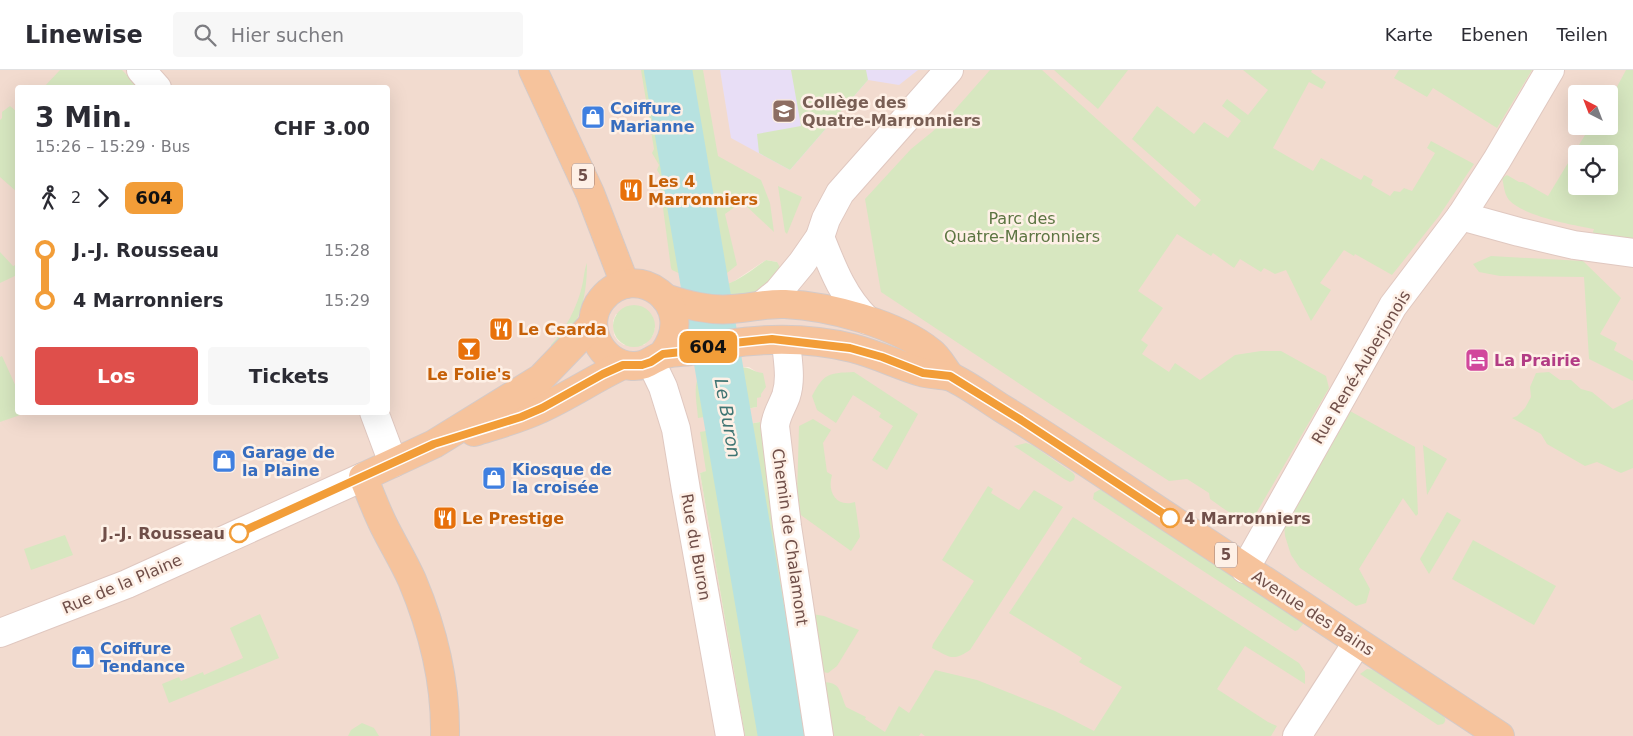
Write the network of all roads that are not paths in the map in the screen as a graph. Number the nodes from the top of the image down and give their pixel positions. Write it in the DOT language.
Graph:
graph roads {
  1 [pos="141,70"];
  2 [pos="534,70"];
  3 [pos="949,70"];
  4 [pos="1550,70"];
  5 [pos="154,85"];
  6 [pos="1461,216"];
  7 [pos="820,237"];
  8 [pos="1633,253"];
  9 [pos="625,284"];
  10 [pos="674,301"];
  11 [pos="754,307"];
  12 [pos="867,320"];
  13 [pos="593,324"];
  14 [pos="786,340"];
  15 [pos="657,358"];
  16 [pos="623,365"];
  17 [pos="950,376"];
  18 [pos="375,415"];
  19 [pos="434,444"];
  20 [pos="393,463"];
  21 [pos="363,477"];
  22 [pos="1246,568"];
  23 [pos="0,633"];
  24 [pos="1357,643"];
  25 [pos="445,736"];
  26 [pos="730,736"];
  27 [pos="819,736"];
  28 [pos="1297,736"];
  29 [pos="1500,736"];
  1 -- 5 [label="street"];
  2 -- 9 [label="main road, 5"];
  3 -- 7 [label="street"];
  4 -- 6 [label="street, Rue René-Auberjonois"];
  6 -- 8 [label="street"];
  6 -- 22 [label="street, Rue René-Auberjonois"];
  7 -- 11 [label="street"];
  7 -- 12 [label="street"];
  9 -- 10 [label="main road"];
  9 -- 13 [label="main road"];
  10 -- 11 [label="main road, Avenue des Bains / 5"];
  10 -- 15 [label="main road"];
  11 -- 12 [label="main road, Avenue des Bains / 5"];
  12 -- 17 [label="main road, Avenue des Bains / 5"];
  13 -- 16 [label="main road"];
  13 -- 19 [label="main road, Rue de la Plaine"];
  14 -- 15 [label="main road, Avenue des Bains / 5"];
  14 -- 17 [label="main road, Avenue des Bains / 5"];
  14 -- 27 [label="street, Chemin de Chalamont"];
  15 -- 16 [label="main road"];
  15 -- 26 [label="street, Rue du Buron"];
  16 -- 19 [label="main road, Rue de la Plaine"];
  17 -- 22 [label="main road, Avenue des Bains / 5"];
  18 -- 20 [label="street"];
  19 -- 20 [label="main road, Rue de la Plaine"];
  20 -- 21 [label="main road, Rue de la Plaine"];
  21 -- 23 [label="street, Rue de la Plaine"];
  21 -- 25 [label="main road"];
  22 -- 24 [label="main road, Avenue des Bains / 5"];
  24 -- 28 [label="street"];
  24 -- 29 [label="main road, Avenue des Bains / 5"];
}
